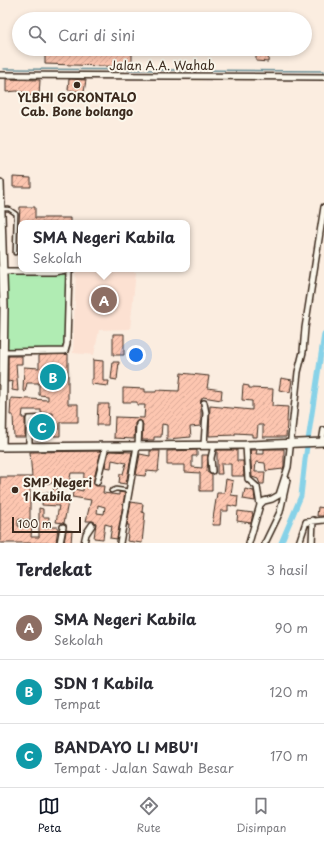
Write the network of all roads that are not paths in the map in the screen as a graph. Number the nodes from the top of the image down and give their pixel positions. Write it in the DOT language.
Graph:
graph roads {
  1 [pos="0,75"];
  2 [pos="324,77"];
  3 [pos="0,183"];
  4 [pos="324,208"];
  5 [pos="0,209"];
  6 [pos="15,253"];
  7 [pos="3,272"];
  8 [pos="18,272"];
  9 [pos="70,272"];
  10 [pos="2,307"];
  11 [pos="68,334"];
  12 [pos="75,335"];
  13 [pos="4,352"];
  14 [pos="204,403"];
  15 [pos="2,414"];
  16 [pos="49,418"];
  17 [pos="139,424"];
  18 [pos="324,430"];
  19 [pos="322,442"];
  20 [pos="291,443"];
  21 [pos="204,445"];
  22 [pos="214,445"];
  23 [pos="246,445"];
  24 [pos="106,446"];
  25 [pos="137,446"];
  26 [pos="1,447"];
  27 [pos="29,447"];
  28 [pos="212,471"];
  29 [pos="287,473"];
  30 [pos="97,482"];
  31 [pos="111,491"];
  32 [pos="130,491"];
  33 [pos="260,505"];
  34 [pos="313,520"];
  35 [pos="324,520"];
  36 [pos="92,525"];
  37 [pos="63,527"];
  38 [pos="60,543"];
  39 [pos="84,543"];
  40 [pos="120,543"];
  41 [pos="249,543"];
  42 [pos="265,543"];
  43 [pos="299,543"];
  44 [pos="312,543"];
  1 -- 2 [label="street, Jalan A.A. Wahab"];
  3 -- 5 [label="main road"];
  4 -- 20 [label="street"];
  5 -- 6 [label="lane"];
  5 -- 7 [label="main road"];
  7 -- 8 [label="street"];
  7 -- 10 [label="main road"];
  9 -- 11 [label="street"];
  10 -- 13 [label="main road"];
  11 -- 12 [label="lane"];
  11 -- 13 [label="street"];
  13 -- 15 [label="main road"];
  14 -- 21 [label="street"];
  15 -- 26 [label="main road"];
  16 -- 27 [label="street"];
  17 -- 25 [label="street"];
  18 -- 19 [label="street"];
  19 -- 20 [label="main road"];
  20 -- 23 [label="main road"];
  20 -- 29 [label="street"];
  21 -- 22 [label="main road"];
  21 -- 25 [label="main road"];
  22 -- 23 [label="main road"];
  22 -- 28 [label="street"];
  23 -- 33 [label="street"];
  24 -- 25 [label="main road"];
  24 -- 27 [label="main road"];
  24 -- 30 [label="street"];
  25 -- 32 [label="street"];
  26 -- 27 [label="main road"];
  29 -- 33 [label="street"];
  29 -- 42 [label="street"];
  31 -- 32 [label="lane"];
  32 -- 40 [label="street"];
  33 -- 41 [label="street"];
  34 -- 35 [label="street"];
  34 -- 43 [label="street"];
  34 -- 44 [label="street"];
  36 -- 39 [label="street"];
  37 -- 38 [label="street"];
}
